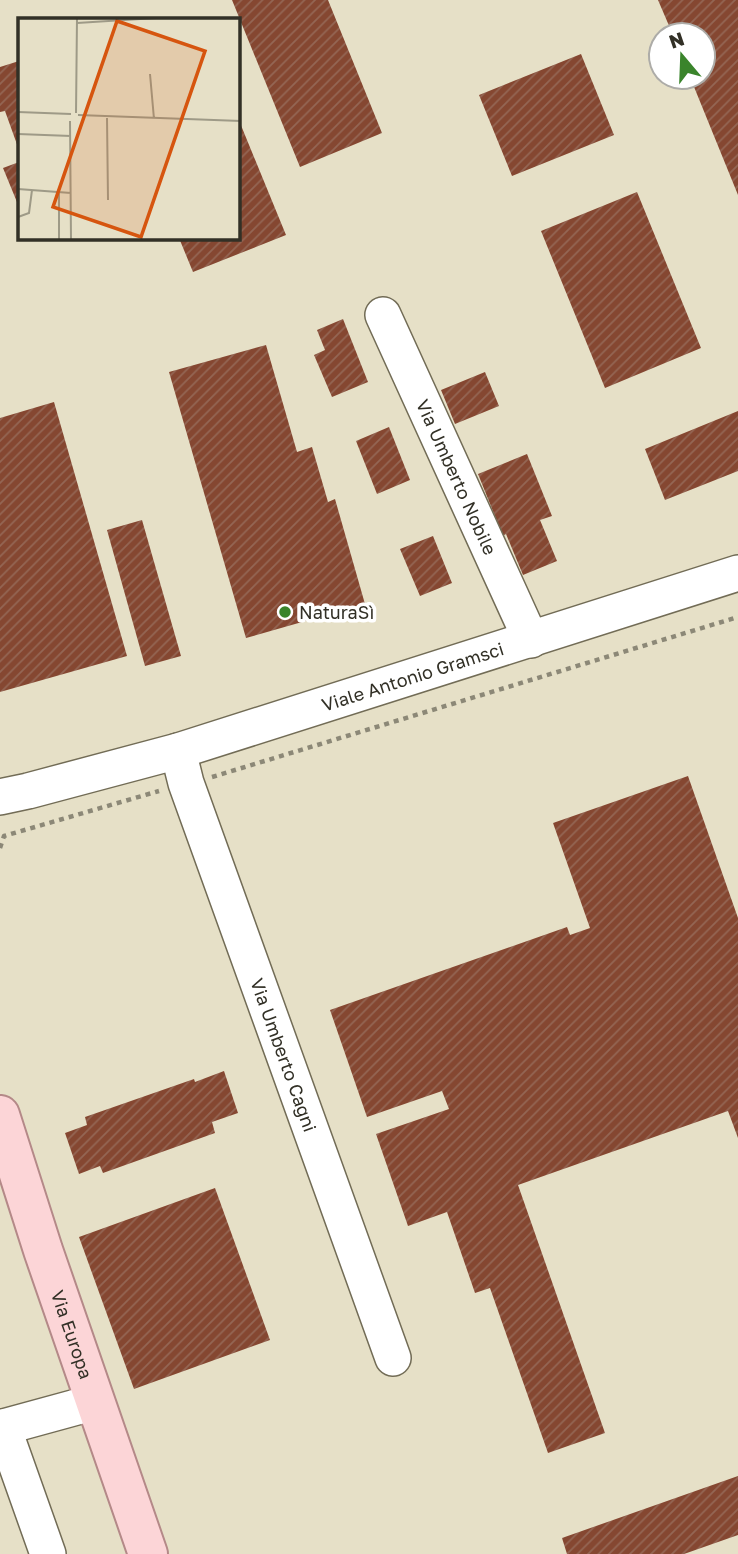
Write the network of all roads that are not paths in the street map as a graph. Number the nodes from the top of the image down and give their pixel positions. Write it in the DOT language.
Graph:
graph roads {
  1 [pos="383,315"];
  2 [pos="738,573"];
  3 [pos="531,640"];
  4 [pos="182,767"];
  5 [pos="87,776"];
  6 [pos="0,797"];
  7 [pos="0,817"];
  8 [pos="0,1115"];
  9 [pos="393,1358"];
  10 [pos="95,1402"];
  11 [pos="1,1427"];
  12 [pos="48,1554"];
  13 [pos="148,1554"];
  1 -- 3 [label="street, Via Umberto Nobile"];
  2 -- 3 [label="street, Viale Antonio Gramsci"];
  3 -- 4 [label="street, Viale Antonio Gramsci"];
  4 -- 5 [label="street, Viale Antonio Gramsci"];
  4 -- 9 [label="street, Via Umberto Cagni"];
  5 -- 6 [label="street, Viale Antonio Gramsci"];
  5 -- 7 [label="street, Viale Antonio Gramsci"];
  8 -- 10 [label="main road, Via Europa"];
  10 -- 11 [label="street"];
  10 -- 13 [label="main road, Via Europa"];
  11 -- 12 [label="street"];
}
